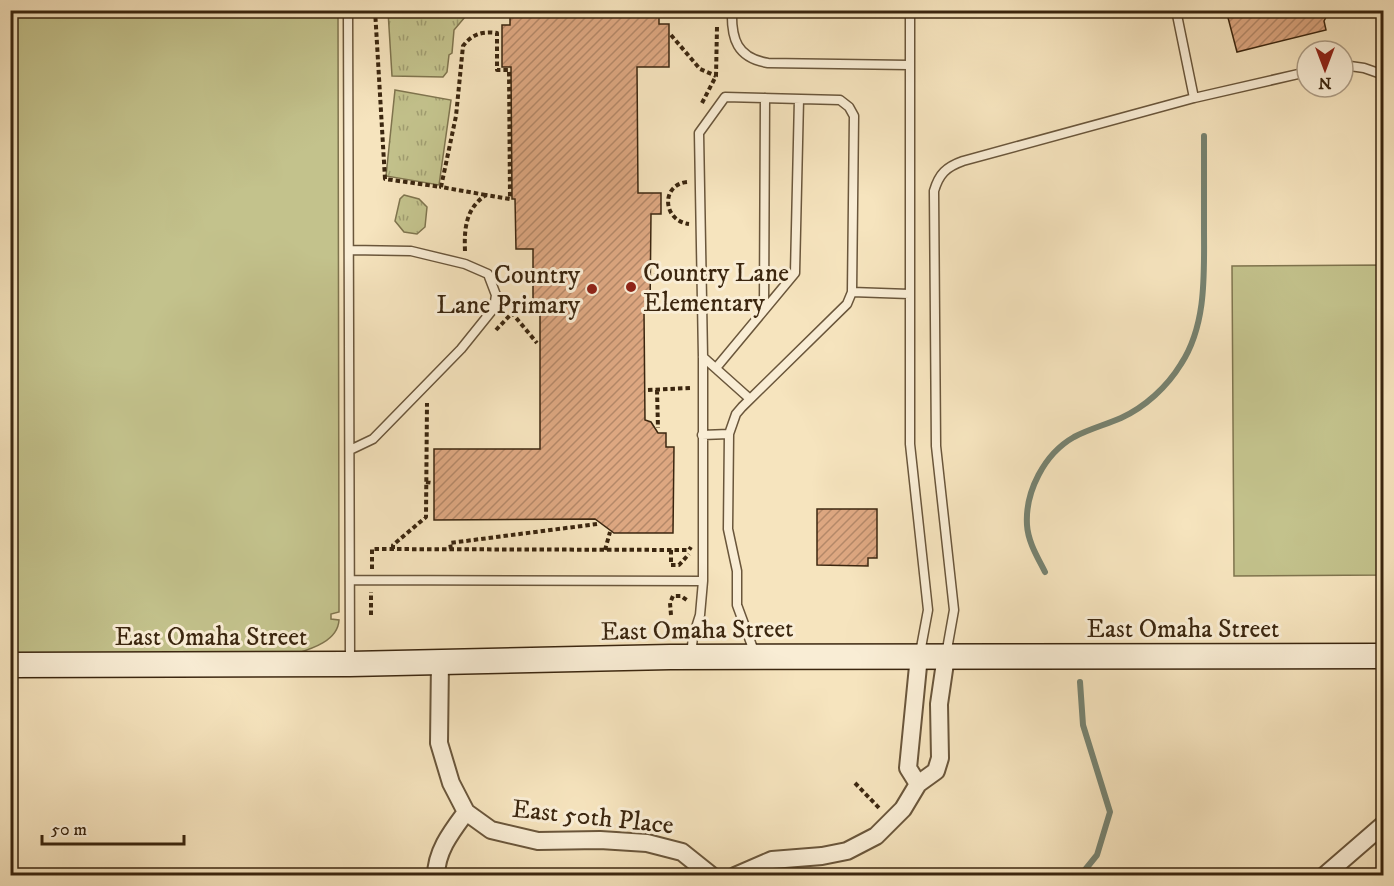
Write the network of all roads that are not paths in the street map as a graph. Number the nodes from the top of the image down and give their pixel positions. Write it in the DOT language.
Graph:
graph roads {
  1 [pos="348,10"];
  2 [pos="732,10"];
  3 [pos="910,10"];
  4 [pos="1176,10"];
  5 [pos="909,65"];
  6 [pos="1355,67"];
  7 [pos="1295,75"];
  8 [pos="1383,75"];
  9 [pos="765,98"];
  10 [pos="1194,98"];
  11 [pos="799,99"];
  12 [pos="350,250"];
  13 [pos="852,292"];
  14 [pos="909,294"];
  15 [pos="764,310"];
  16 [pos="703,357"];
  17 [pos="716,368"];
  18 [pos="750,399"];
  19 [pos="729,434"];
  20 [pos="702,435"];
  21 [pos="350,450"];
  22 [pos="350,580"];
  23 [pos="703,581"];
  24 [pos="919,656"];
  25 [pos="946,656"];
  26 [pos="1383,656"];
  27 [pos="690,657"];
  28 [pos="756,657"];
  29 [pos="440,662"];
  30 [pos="350,664"];
  31 [pos="10,665"];
  32 [pos="912,739"];
  33 [pos="939,741"];
  34 [pos="918,784"];
  35 [pos="466,812"];
  36 [pos="1383,824"];
  37 [pos="436,876"];
  38 [pos="712,876"];
  39 [pos="735,876"];
  40 [pos="1324,876"];
  1 -- 12 [label="lane"];
  2 -- 5 [label="lane"];
  3 -- 5 [label="lane"];
  4 -- 10 [label="lane"];
  5 -- 14 [label="lane"];
  6 -- 8 [label="lane"];
  7 -- 10 [label="lane"];
  9 -- 11 [label="lane"];
  9 -- 15 [label="lane"];
  9 -- 16 [label="lane"];
  10 -- 25 [label="lane"];
  11 -- 13 [label="lane"];
  11 -- 15 [label="lane"];
  12 -- 21 [label="lane"];
  12 -- 21 [label="lane"];
  13 -- 14 [label="lane"];
  13 -- 18 [label="lane"];
  14 -- 24 [label="lane"];
  15 -- 17 [label="lane"];
  16 -- 17 [label="lane"];
  16 -- 20 [label="lane"];
  17 -- 18 [label="lane"];
  18 -- 19 [label="lane"];
  19 -- 20 [label="lane"];
  19 -- 28 [label="lane"];
  20 -- 23 [label="lane"];
  21 -- 22 [label="lane"];
  22 -- 23 [label="lane"];
  22 -- 30 [label="lane"];
  23 -- 27 [label="lane"];
  24 -- 25 [label="main road, East Omaha Street"];
  24 -- 28 [label="main road, East Omaha Street"];
  24 -- 32 [label="street"];
  25 -- 26 [label="main road, East Omaha Street"];
  25 -- 33 [label="street"];
  27 -- 28 [label="main road, East Omaha Street"];
  27 -- 29 [label="main road, East Omaha Street"];
  29 -- 30 [label="main road, East Omaha Street"];
  29 -- 35 [label="street"];
  30 -- 31 [label="main road, East Omaha Street"];
  32 -- 33 [label="street"];
  32 -- 34 [label="street"];
  33 -- 34 [label="street"];
  34 -- 39 [label="street"];
  35 -- 37 [label="street"];
  35 -- 38 [label="street, East 50th Place"];
  36 -- 40 [label="street"];
}
